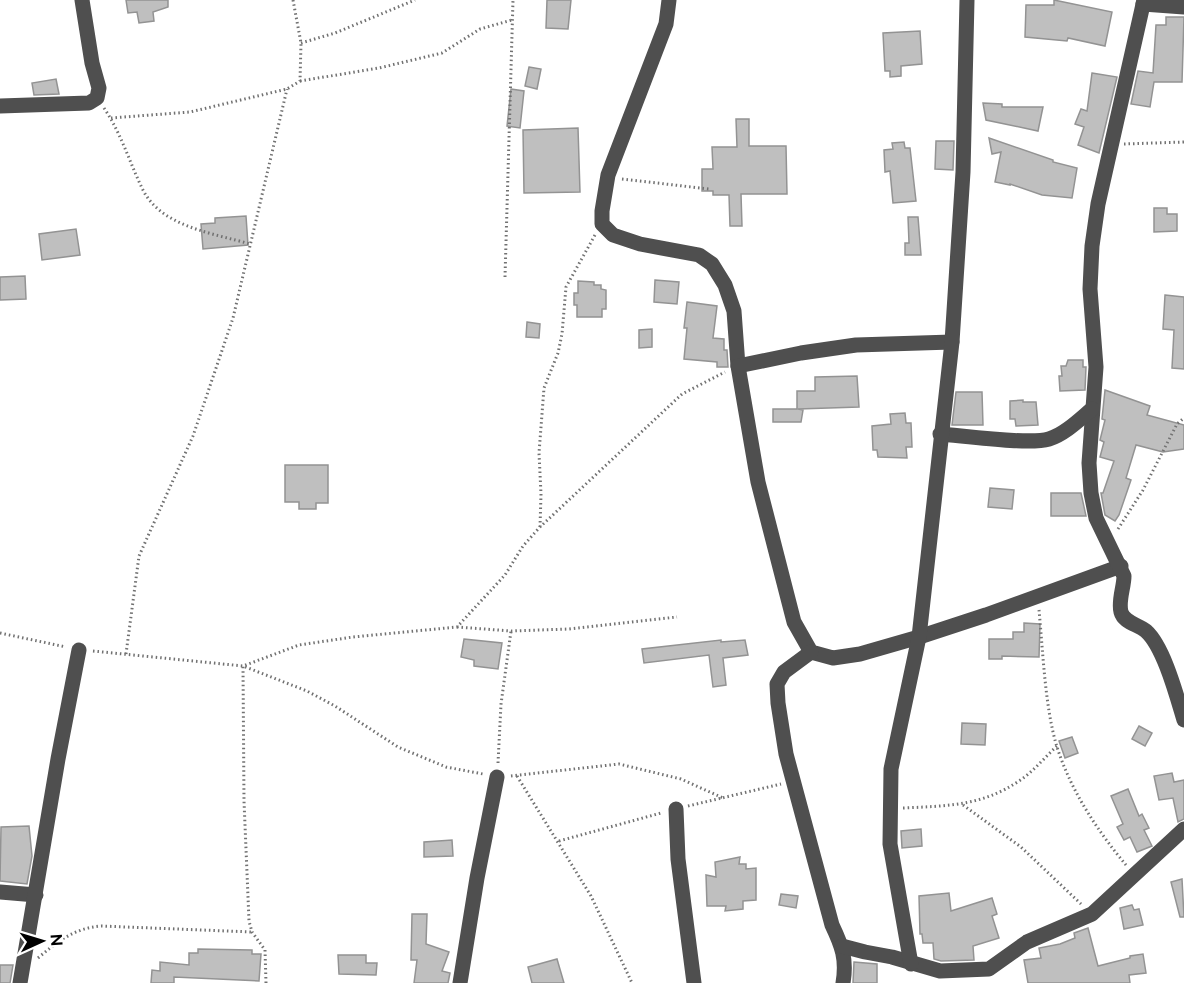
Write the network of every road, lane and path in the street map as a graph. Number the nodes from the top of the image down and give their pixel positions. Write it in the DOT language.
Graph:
graph roads {
  1 [pos="82,0"];
  2 [pos="293,0"];
  3 [pos="415,0"];
  4 [pos="513,0"];
  5 [pos="669,0"];
  6 [pos="967,0"];
  7 [pos="1143,2"];
  8 [pos="1184,7"];
  9 [pos="512,20"];
  10 [pos="301,43"];
  11 [pos="300,81"];
  12 [pos="287,89"];
  13 [pos="97,98"];
  14 [pos="0,106"];
  15 [pos="111,118"];
  16 [pos="1184,142"];
  17 [pos="1110,145"];
  18 [pos="608,176"];
  19 [pos="709,189"];
  20 [pos="602,224"];
  21 [pos="250,244"];
  22 [pos="505,277"];
  23 [pos="952,342"];
  24 [pos="738,366"];
  25 [pos="1092,409"];
  26 [pos="1184,418"];
  27 [pos="940,434"];
  28 [pos="540,527"];
  29 [pos="1109,543"];
  30 [pos="1121,566"];
  31 [pos="1038,597"];
  32 [pos="677,617"];
  33 [pos="457,627"];
  34 [pos="511,631"];
  35 [pos="0,633"];
  36 [pos="919,637"];
  37 [pos="79,650"];
  38 [pos="811,652"];
  39 [pos="126,654"];
  40 [pos="243,666"];
  41 [pos="1184,720"];
  42 [pos="1057,746"];
  43 [pos="517,776"];
  44 [pos="497,777"];
  45 [pos="723,798"];
  46 [pos="963,805"];
  47 [pos="676,809"];
  48 [pos="889,809"];
  49 [pos="1184,829"];
  50 [pos="1135,876"];
  51 [pos="0,892"];
  52 [pos="36,895"];
  53 [pos="1092,914"];
  54 [pos="252,932"];
  55 [pos="842,946"];
  56 [pos="911,964"];
  57 [pos="22,977"];
  58 [pos="266,983"];
  59 [pos="460,983"];
  60 [pos="632,983"];
  61 [pos="694,983"];
  62 [pos="843,983"];
  1 -- 13 [label="street"];
  2 -- 10 [label="path"];
  3 -- 10 [label="path"];
  4 -- 9 [label="path"];
  5 -- 18 [label="street"];
  6 -- 23 [label="street"];
  7 -- 8 [label="street"];
  7 -- 17 [label="street"];
  9 -- 11 [label="path"];
  9 -- 22 [label="path"];
  10 -- 11 [label="path"];
  11 -- 12 [label="path"];
  12 -- 15 [label="path"];
  12 -- 21 [label="path"];
  13 -- 14 [label="street"];
  13 -- 15 [label="path"];
  15 -- 21 [label="path"];
  16 -- 17 [label="path"];
  17 -- 25 [label="street"];
  18 -- 19 [label="path"];
  18 -- 20 [label="street"];
  20 -- 24 [label="street"];
  20 -- 28 [label="path"];
  21 -- 39 [label="path"];
  23 -- 24 [label="street"];
  23 -- 27 [label="street"];
  24 -- 28 [label="path"];
  24 -- 38 [label="street"];
  25 -- 27 [label="street"];
  25 -- 29 [label="street"];
  26 -- 29 [label="path"];
  27 -- 36 [label="street"];
  28 -- 33 [label="path"];
  29 -- 30 [label="street"];
  30 -- 31 [label="street"];
  30 -- 41 [label="street"];
  31 -- 36 [label="street"];
  31 -- 42 [label="path"];
  32 -- 34 [label="path"];
  33 -- 34 [label="path"];
  33 -- 40 [label="path"];
  34 -- 44 [label="path"];
  35 -- 37 [label="path"];
  36 -- 38 [label="street"];
  36 -- 48 [label="street"];
  37 -- 39 [label="path"];
  37 -- 52 [label="street"];
  38 -- 55 [label="street"];
  39 -- 40 [label="path"];
  40 -- 44 [label="path"];
  40 -- 54 [label="path"];
  42 -- 46 [label="path"];
  42 -- 50 [label="path"];
  43 -- 44 [label="path"];
  43 -- 45 [label="path"];
  43 -- 60 [label="path"];
  44 -- 59 [label="street"];
  46 -- 48 [label="path"];
  46 -- 53 [label="path"];
  47 -- 61 [label="street"];
  48 -- 56 [label="street"];
  49 -- 50 [label="street"];
  50 -- 53 [label="street"];
  51 -- 52 [label="street"];
  52 -- 57 [label="street"];
  53 -- 56 [label="street"];
  54 -- 57 [label="path"];
  54 -- 58 [label="path"];
  55 -- 56 [label="street"];
  55 -- 62 [label="street"];
}
